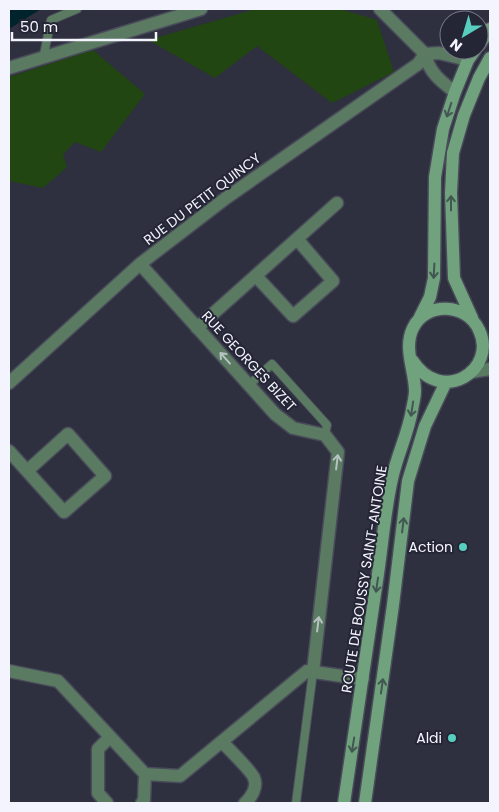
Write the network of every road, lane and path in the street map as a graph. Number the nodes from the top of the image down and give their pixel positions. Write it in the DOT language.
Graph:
graph roads {
  1 [pos="77,9"];
  2 [pos="201,9"];
  3 [pos="380,9"];
  4 [pos="439,53"];
  5 [pos="425,54"];
  6 [pos="43,58"];
  7 [pos="490,58"];
  8 [pos="470,60"];
  9 [pos="9,68"];
  10 [pos="454,92"];
  11 [pos="337,203"];
  12 [pos="297,239"];
  13 [pos="140,264"];
  14 [pos="256,276"];
  15 [pos="472,318"];
  16 [pos="419,320"];
  17 [pos="197,328"];
  18 [pos="486,338"];
  19 [pos="412,360"];
  20 [pos="490,369"];
  21 [pos="471,372"];
  22 [pos="446,382"];
  23 [pos="9,383"];
  24 [pos="249,385"];
  25 [pos="325,435"];
  26 [pos="9,451"];
  27 [pos="26,471"];
  28 [pos="9,670"];
  29 [pos="313,672"];
  30 [pos="363,679"];
  31 [pos="110,737"];
  32 [pos="222,742"];
  33 [pos="145,774"];
  34 [pos="107,803"];
  35 [pos="142,803"];
  36 [pos="245,803"];
  37 [pos="296,803"];
  38 [pos="344,803"];
  39 [pos="365,803"];
  1 -- 6 [label="lane"];
  2 -- 6 [label="street"];
  3 -- 5 [label="street"];
  4 -- 5 [label="street"];
  5 -- 10 [label="street"];
  5 -- 13 [label="street, RUE DU PETIT QUINCY"];
  6 -- 9 [label="street"];
  15 -- 7 [label="main road, one-way"];
  8 -- 10 [label="main road"];
  10 -- 16 [label="main road, one-way"];
  11 -- 12 [label="street"];
  12 -- 14 [label="street"];
  12 -- 14 [label="street"];
  13 -- 17 [label="street, RUE GEORGES BIZET"];
  13 -- 23 [label="street, RUE DU PETIT QUINCY"];
  14 -- 17 [label="street"];
  15 -- 16 [label="main road"];
  15 -- 18 [label="main road"];
  16 -- 19 [label="main road"];
  24 -- 17 [label="street, RUE GEORGES BIZET, one-way"];
  18 -- 21 [label="main road"];
  19 -- 22 [label="main road"];
  19 -- 30 [label="main road, ROUTE DE BOUSSY SAINT-ANTOINE, one-way"];
  20 -- 21 [label="street"];
  21 -- 22 [label="main road"];
  39 -- 22 [label="main road, ROUTE DE BOUSSY SAINT-ANTOINE, one-way"];
  24 -- 25 [label="street, RUE GEORGES BIZET"];
  24 -- 25 [label="lane"];
  29 -- 25 [label="street, one-way"];
  26 -- 27 [label="street"];
  27 -- 27 [label="street"];
  28 -- 31 [label="street"];
  29 -- 30 [label="street"];
  29 -- 32 [label="street"];
  29 -- 37 [label="lane"];
  30 -- 38 [label="main road, ROUTE DE BOUSSY SAINT-ANTOINE, one-way"];
  31 -- 33 [label="street"];
  31 -- 34 [label="street"];
  32 -- 33 [label="street"];
  32 -- 36 [label="street"];
  33 -- 35 [label="street"];
}
